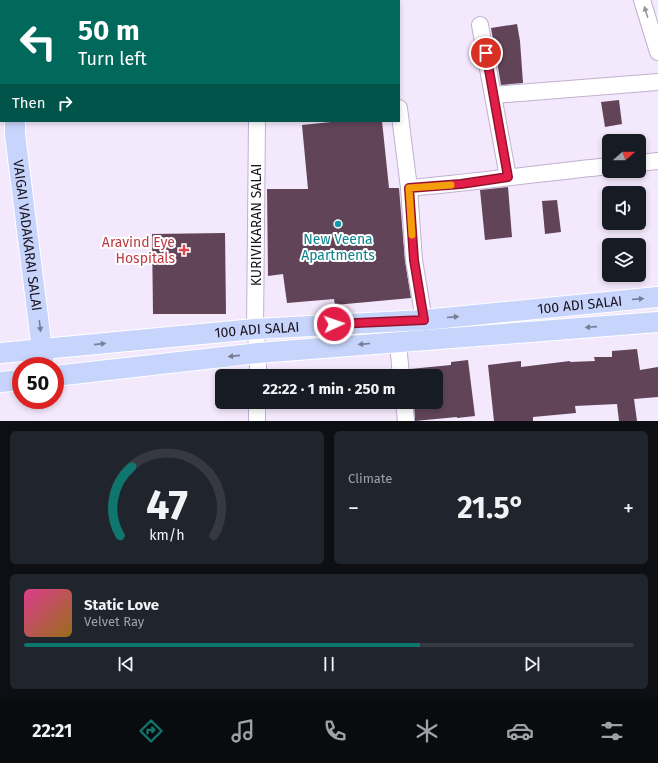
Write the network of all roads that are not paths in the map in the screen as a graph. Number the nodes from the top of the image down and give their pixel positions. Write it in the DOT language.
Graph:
graph roads {
  1 [pos="642,0"];
  2 [pos="480,25"];
  3 [pos="658,52"];
  4 [pos="658,82"];
  5 [pos="494,95"];
  6 [pos="400,116"];
  7 [pos="15,122"];
  8 [pos="257,122"];
  9 [pos="658,161"];
  10 [pos="646,162"];
  11 [pos="602,167"];
  12 [pos="508,177"];
  13 [pos="409,188"];
  14 [pos="658,298"];
  15 [pos="424,320"];
  16 [pos="397,321"];
  17 [pos="658,322"];
  18 [pos="255,329"];
  19 [pos="423,340"];
  20 [pos="397,342"];
  21 [pos="258,353"];
  22 [pos="0,354"];
  23 [pos="32,357"];
  24 [pos="43,357"];
  25 [pos="50,357"];
  26 [pos="258,369"];
  27 [pos="400,369"];
  28 [pos="64,375"];
  29 [pos="12,381"];
  30 [pos="0,382"];
  31 [pos="257,409"];
  32 [pos="405,409"];
  33 [pos="257,421"];
  34 [pos="406,421"];
  3 -- 1 [label="street, one-way"];
  2 -- 5 [label="street"];
  4 -- 5 [label="street"];
  5 -- 12 [label="street"];
  6 -- 13 [label="street"];
  7 -- 24 [label="main road, VAIGAI VADAKARAI SALAI, one-way"];
  8 -- 18 [label="street, KURIVIKARAN SALAI"];
  9 -- 10 [label="street"];
  11 -- 12 [label="street"];
  12 -- 13 [label="street"];
  13 -- 15 [label="street"];
  15 -- 14 [label="main road, 100 ADI SALAI, one-way"];
  15 -- 16 [label="main road, 100 ADI SALAI"];
  15 -- 19 [label="street"];
  16 -- 18 [label="main road, 100 ADI SALAI"];
  16 -- 20 [label="street"];
  17 -- 19 [label="main road, 100 ADI SALAI, one-way"];
  18 -- 21 [label="street, KURIVIKARAN SALAI"];
  25 -- 18 [label="main road, 100 ADI SALAI, one-way"];
  19 -- 20 [label="main road, 100 ADI SALAI"];
  20 -- 21 [label="main road, 100 ADI SALAI, one-way"];
  20 -- 27 [label="street"];
  21 -- 26 [label="street, KURIVIKARAN SALAI"];
  21 -- 28 [label="main road, 100 ADI SALAI, one-way"];
  22 -- 23 [label="main road, 100 ADI SALAI"];
  29 -- 30 [label="main road"];
  31 -- 33 [label="street"];
  32 -- 34 [label="street"];
}
